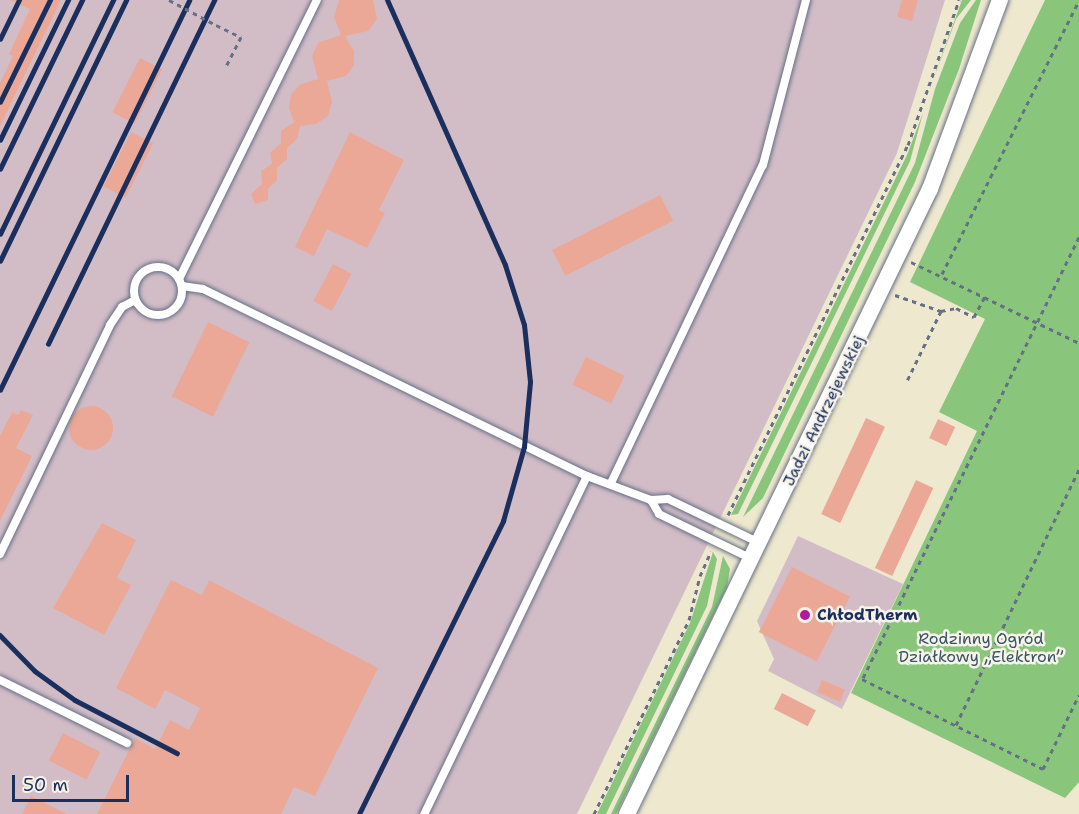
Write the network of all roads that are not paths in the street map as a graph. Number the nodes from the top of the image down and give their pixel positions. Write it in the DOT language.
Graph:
graph roads {
  1 [pos="317,0"];
  2 [pos="806,0"];
  3 [pos="1000,0"];
  4 [pos="180,282"];
  5 [pos="135,300"];
  6 [pos="587,476"];
  7 [pos="611,483"];
  8 [pos="651,500"];
  9 [pos="760,543"];
  10 [pos="0,554"];
  11 [pos="752,559"];
  12 [pos="0,680"];
  13 [pos="127,743"];
  14 [pos="424,814"];
  15 [pos="627,814"];
  1 -- 4 [label="lane"];
  2 -- 7 [label="lane"];
  3 -- 9 [label="street, Jadzi Andrzejewskiej"];
  4 -- 5 [label="lane"];
  4 -- 5 [label="lane"];
  4 -- 6 [label="lane"];
  5 -- 10 [label="lane"];
  6 -- 7 [label="lane"];
  6 -- 14 [label="lane"];
  7 -- 8 [label="lane"];
  8 -- 9 [label="lane"];
  8 -- 11 [label="lane"];
  9 -- 11 [label="street, Jadzi Andrzejewskiej"];
  11 -- 15 [label="street, Jadzi Andrzejewskiej"];
  12 -- 13 [label="lane"];
}
